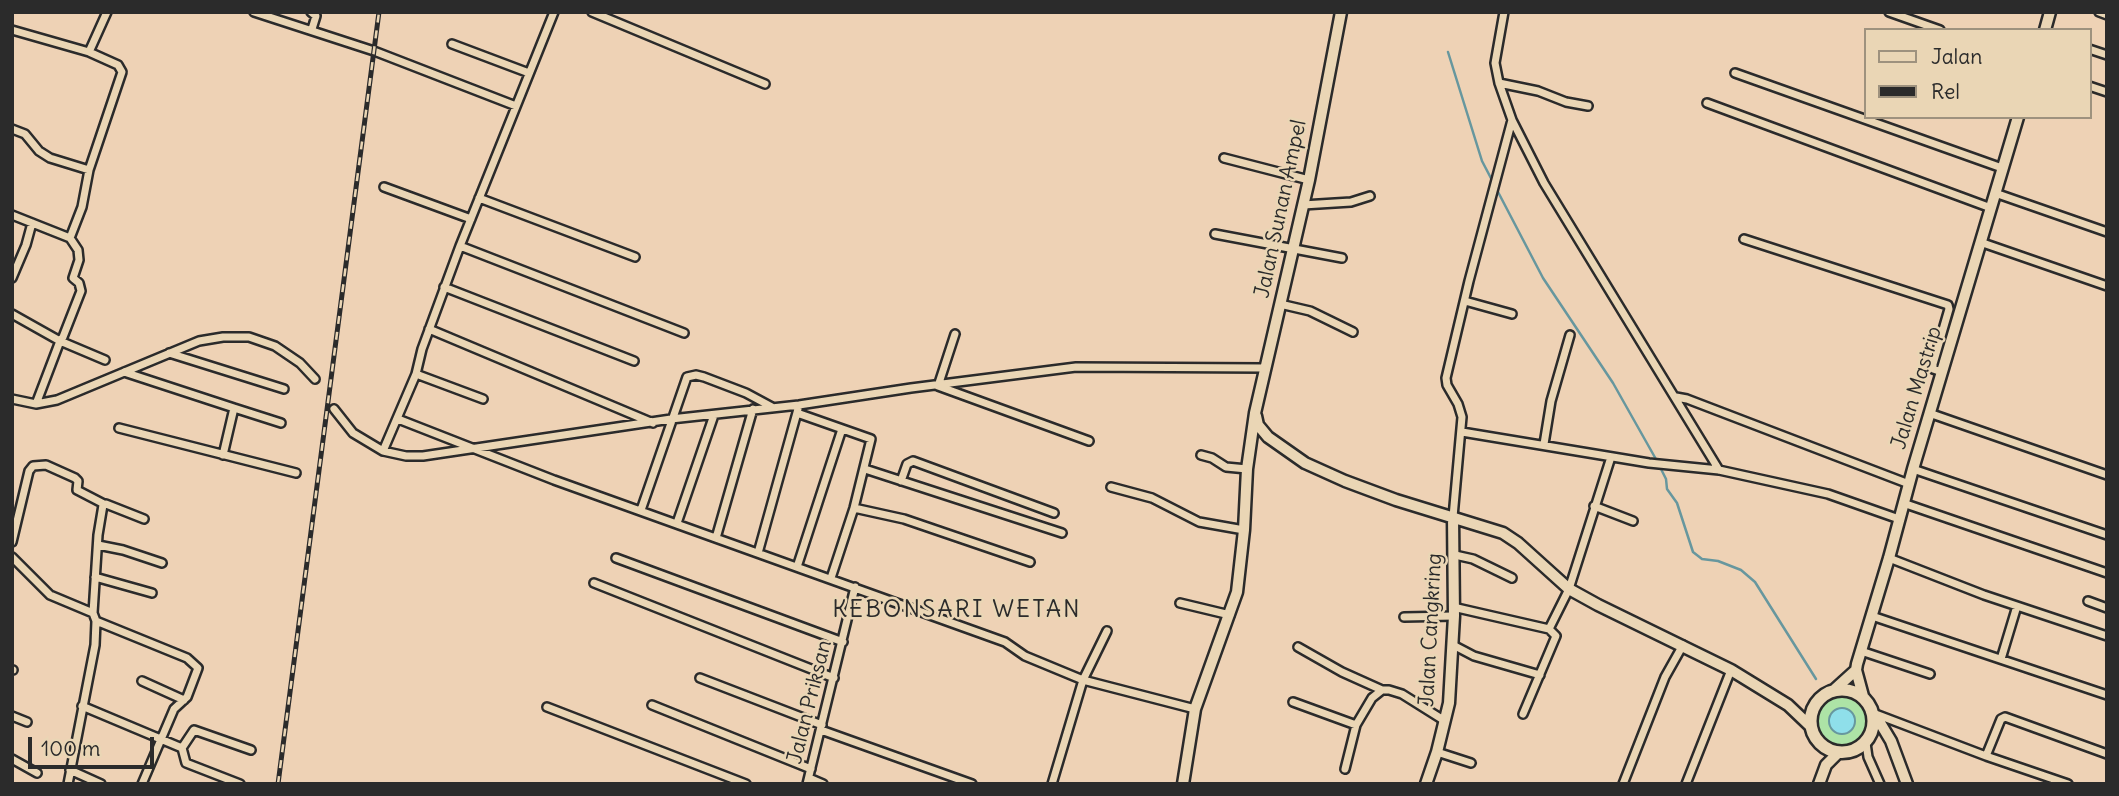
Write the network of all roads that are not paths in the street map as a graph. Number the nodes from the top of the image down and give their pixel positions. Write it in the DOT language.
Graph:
graph roads {
  1 [pos="107,12"];
  2 [pos="254,12"];
  3 [pos="311,12"];
  4 [pos="554,12"];
  5 [pos="592,12"];
  6 [pos="1341,12"];
  7 [pos="1504,12"];
  8 [pos="1889,12"];
  9 [pos="2099,12"];
  10 [pos="2107,15"];
  11 [pos="1934,28"];
  12 [pos="312,29"];
  13 [pos="12,30"];
  14 [pos="452,44"];
  15 [pos="89,52"];
  16 [pos="529,73"];
  17 [pos="1735,73"];
  18 [pos="1499,83"];
  19 [pos="765,84"];
  20 [pos="1707,103"];
  21 [pos="516,106"];
  22 [pos="1588,106"];
  23 [pos="1864,119"];
  24 [pos="1864,119"];
  25 [pos="2017,119"];
  26 [pos="1511,121"];
  27 [pos="12,129"];
  28 [pos="1224,158"];
  29 [pos="2002,168"];
  30 [pos="89,170"];
  31 [pos="1309,180"];
  32 [pos="384,187"];
  33 [pos="1995,193"];
  34 [pos="1370,196"];
  35 [pos="480,198"];
  36 [pos="1303,205"];
  37 [pos="1991,208"];
  38 [pos="12,215"];
  39 [pos="471,219"];
  40 [pos="32,223"];
  41 [pos="2107,232"];
  42 [pos="1215,234"];
  43 [pos="70,238"];
  44 [pos="1744,239"];
  45 [pos="1980,242"];
  46 [pos="460,246"];
  47 [pos="1293,249"];
  48 [pos="635,257"];
  49 [pos="1342,258"];
  50 [pos="12,278"];
  51 [pos="2107,286"];
  52 [pos="444,287"];
  53 [pos="1465,301"];
  54 [pos="1280,304"];
  55 [pos="1954,311"];
  56 [pos="12,314"];
  57 [pos="1512,314"];
  58 [pos="429,329"];
  59 [pos="1353,332"];
  60 [pos="684,333"];
  61 [pos="955,334"];
  62 [pos="1570,335"];
  63 [pos="60,341"];
  64 [pos="169,353"];
  65 [pos="105,360"];
  66 [pos="634,360"];
  67 [pos="1265,368"];
  68 [pos="124,372"];
  69 [pos="416,374"];
  70 [pos="315,379"];
  71 [pos="937,386"];
  72 [pos="284,389"];
  73 [pos="1676,397"];
  74 [pos="483,399"];
  75 [pos="12,400"];
  76 [pos="36,404"];
  77 [pos="773,407"];
  78 [pos="234,408"];
  79 [pos="334,409"];
  80 [pos="753,409"];
  81 [pos="798,409"];
  82 [pos="1255,412"];
  83 [pos="1929,413"];
  84 [pos="714,415"];
  85 [pos="398,419"];
  86 [pos="671,419"];
  87 [pos="654,423"];
  88 [pos="281,424"];
  89 [pos="119,428"];
  90 [pos="842,429"];
  91 [pos="1462,432"];
  92 [pos="1088,441"];
  93 [pos="1273,442"];
  94 [pos="1545,444"];
  95 [pos="470,449"];
  96 [pos="1250,450"];
  97 [pos="383,451"];
  98 [pos="223,455"];
  99 [pos="1201,455"];
  100 [pos="1611,457"];
  101 [pos="865,469"];
  102 [pos="1247,469"];
  103 [pos="1913,469"];
  104 [pos="1719,470"];
  105 [pos="296,473"];
  106 [pos="2107,475"];
  107 [pos="901,481"];
  108 [pos="1909,484"];
  109 [pos="1111,487"];
  110 [pos="1903,503"];
  111 [pos="104,504"];
  112 [pos="1594,506"];
  113 [pos="854,508"];
  114 [pos="640,510"];
  115 [pos="1054,513"];
  116 [pos="1453,517"];
  117 [pos="144,519"];
  118 [pos="1899,519"];
  119 [pos="1633,521"];
  120 [pos="677,523"];
  121 [pos="1244,530"];
  122 [pos="1062,533"];
  123 [pos="2107,535"];
  124 [pos="716,538"];
  125 [pos="12,542"];
  126 [pos="98,545"];
  127 [pos="758,553"];
  128 [pos="1455,555"];
  129 [pos="12,557"];
  130 [pos="616,558"];
  131 [pos="1889,558"];
  132 [pos="1030,562"];
  133 [pos="162,563"];
  134 [pos="797,567"];
  135 [pos="2107,573"];
  136 [pos="95,577"];
  137 [pos="831,578"];
  138 [pos="1512,578"];
  139 [pos="594,583"];
  140 [pos="855,587"];
  141 [pos="1569,589"];
  142 [pos="152,593"];
  143 [pos="2088,601"];
  144 [pos="1180,603"];
  145 [pos="2017,606"];
  146 [pos="2107,608"];
  147 [pos="1454,612"];
  148 [pos="1230,615"];
  149 [pos="1872,616"];
  150 [pos="94,617"];
  151 [pos="1404,617"];
  152 [pos="1549,629"];
  153 [pos="1107,631"];
  154 [pos="2107,636"];
  155 [pos="842,642"];
  156 [pos="1453,645"];
  157 [pos="1683,645"];
  158 [pos="1298,647"];
  159 [pos="1861,651"];
  160 [pos="2001,659"];
  161 [pos="1731,670"];
  162 [pos="1856,670"];
  163 [pos="1930,674"];
  164 [pos="1540,675"];
  165 [pos="700,678"];
  166 [pos="834,678"];
  167 [pos="1083,680"];
  168 [pos="142,681"];
  169 [pos="1835,689"];
  170 [pos="1382,690"];
  171 [pos="2107,695"];
  172 [pos="1863,696"];
  173 [pos="184,701"];
  174 [pos="1293,702"];
  175 [pos="652,705"];
  176 [pos="1788,705"];
  177 [pos="1813,705"];
  178 [pos="82,706"];
  179 [pos="547,707"];
  180 [pos="1195,709"];
  181 [pos="1523,714"];
  182 [pos="1874,715"];
  183 [pos="12,716"];
  184 [pos="27,722"];
  185 [pos="1445,722"];
  186 [pos="1356,725"];
  187 [pos="1809,725"];
  188 [pos="821,728"];
  189 [pos="1868,739"];
  190 [pos="160,740"];
  191 [pos="1818,741"];
  192 [pos="1891,741"];
  193 [pos="182,748"];
  194 [pos="251,750"];
  195 [pos="1437,752"];
  196 [pos="1838,753"];
  197 [pos="2107,754"];
  198 [pos="1986,756"];
  199 [pos="12,759"];
  200 [pos="1471,763"];
  201 [pos="811,769"];
  202 [pos="1345,769"];
  203 [pos="70,770"];
  204 [pos="37,773"];
  205 [pos="1820,778"];
  206 [pos="808,781"];
  207 [pos="68,784"];
  208 [pos="101,784"];
  209 [pos="142,784"];
  210 [pos="240,784"];
  211 [pos="746,784"];
  212 [pos="823,784"];
  213 [pos="972,784"];
  214 [pos="1052,784"];
  215 [pos="1183,784"];
  216 [pos="1426,784"];
  217 [pos="1623,784"];
  218 [pos="1686,784"];
  219 [pos="1880,784"];
  220 [pos="1907,784"];
  221 [pos="2068,784"];
  1 -- 15 [label="street"];
  2 -- 12 [label="street"];
  3 -- 12 [label="street"];
  4 -- 16 [label="street"];
  5 -- 19 [label="street"];
  6 -- 31 [label="main road, Jalan Sunan Ampel"];
  7 -- 18 [label="street"];
  8 -- 11 [label="street"];
  9 -- 10 [label="street"];
  12 -- 21 [label="street"];
  13 -- 15 [label="street"];
  14 -- 16 [label="street"];
  15 -- 30 [label="street"];
  16 -- 21 [label="street"];
  17 -- 24 [label="street"];
  18 -- 22 [label="street"];
  18 -- 26 [label="street"];
  20 -- 37 [label="street"];
  21 -- 35 [label="street"];
  23 -- 29 [label="street"];
  25 -- 29 [label="main road, Jalan Mastrip"];
  26 -- 53 [label="street"];
  26 -- 73 [label="street"];
  27 -- 30 [label="street"];
  28 -- 31 [label="street"];
  29 -- 33 [label="main road, Jalan Mastrip"];
  30 -- 43 [label="street"];
  31 -- 36 [label="main road, Jalan Sunan Ampel"];
  32 -- 39 [label="street"];
  33 -- 37 [label="main road, Jalan Mastrip"];
  33 -- 41 [label="street"];
  34 -- 36 [label="street"];
  35 -- 39 [label="street"];
  35 -- 48 [label="street"];
  36 -- 47 [label="main road, Jalan Sunan Ampel"];
  37 -- 45 [label="main road, Jalan Mastrip"];
  38 -- 40 [label="street"];
  39 -- 46 [label="street"];
  40 -- 43 [label="street"];
  40 -- 50 [label="street"];
  42 -- 47 [label="street"];
  43 -- 63 [label="street"];
  44 -- 55 [label="street"];
  45 -- 51 [label="street"];
  45 -- 55 [label="main road, Jalan Mastrip"];
  46 -- 52 [label="street"];
  46 -- 60 [label="street"];
  47 -- 49 [label="street"];
  47 -- 54 [label="main road, Jalan Sunan Ampel"];
  52 -- 58 [label="street"];
  52 -- 66 [label="street"];
  53 -- 57 [label="street"];
  53 -- 91 [label="street"];
  54 -- 59 [label="street"];
  54 -- 67 [label="main road, Jalan Sunan Ampel"];
  55 -- 83 [label="main road, Jalan Mastrip"];
  56 -- 63 [label="street"];
  58 -- 69 [label="street"];
  58 -- 87 [label="street"];
  61 -- 71 [label="street"];
  62 -- 94 [label="street"];
  63 -- 65 [label="street"];
  63 -- 76 [label="street"];
  64 -- 68 [label="street"];
  64 -- 70 [label="street"];
  64 -- 72 [label="street"];
  67 -- 71 [label="street"];
  67 -- 82 [label="main road, Jalan Sunan Ampel"];
  68 -- 76 [label="street"];
  68 -- 78 [label="street"];
  69 -- 74 [label="street"];
  69 -- 85 [label="street"];
  71 -- 81 [label="street"];
  71 -- 92 [label="street"];
  73 -- 104 [label="street"];
  73 -- 108 [label="street"];
  75 -- 76 [label="street"];
  77 -- 80 [label="street"];
  77 -- 81 [label="street"];
  77 -- 86 [label="street"];
  78 -- 88 [label="street"];
  78 -- 98 [label="street"];
  79 -- 97 [label="street"];
  80 -- 84 [label="street"];
  80 -- 124 [label="street"];
  81 -- 90 [label="street"];
  81 -- 127 [label="street"];
  82 -- 93 [label="main road"];
  82 -- 96 [label="main road, Jalan Sunan Ampel"];
  83 -- 103 [label="main road, Jalan Mastrip"];
  83 -- 106 [label="street"];
  84 -- 86 [label="street"];
  84 -- 120 [label="street"];
  85 -- 95 [label="street"];
  85 -- 97 [label="street"];
  86 -- 87 [label="street"];
  86 -- 114 [label="street"];
  87 -- 95 [label="street"];
  89 -- 98 [label="street"];
  90 -- 101 [label="street"];
  90 -- 134 [label="street"];
  91 -- 94 [label="street"];
  91 -- 116 [label="street"];
  93 -- 96 [label="main road"];
  93 -- 116 [label="main road"];
  94 -- 100 [label="street"];
  95 -- 97 [label="street"];
  95 -- 114 [label="street"];
  96 -- 102 [label="main road, Jalan Sunan Ampel"];
  98 -- 105 [label="street"];
  99 -- 102 [label="street"];
  100 -- 104 [label="street"];
  100 -- 112 [label="street"];
  101 -- 107 [label="street"];
  101 -- 113 [label="street"];
  102 -- 121 [label="main road, Jalan Sunan Ampel"];
  103 -- 108 [label="main road, Jalan Mastrip"];
  103 -- 123 [label="street"];
  104 -- 118 [label="street"];
  107 -- 115 [label="street"];
  107 -- 122 [label="street"];
  108 -- 110 [label="main road, Jalan Mastrip"];
  109 -- 121 [label="street"];
  110 -- 118 [label="main road, Jalan Mastrip"];
  110 -- 135 [label="street"];
  111 -- 117 [label="street"];
  111 -- 125 [label="street"];
  111 -- 126 [label="street"];
  112 -- 119 [label="street"];
  112 -- 141 [label="street"];
  113 -- 132 [label="street"];
  113 -- 137 [label="street"];
  114 -- 120 [label="street"];
  116 -- 128 [label="main road, Jalan Cangkring"];
  116 -- 141 [label="main road"];
  118 -- 131 [label="main road, Jalan Mastrip"];
  120 -- 124 [label="street"];
  121 -- 148 [label="main road, Jalan Sunan Ampel"];
  124 -- 127 [label="street"];
  126 -- 133 [label="street"];
  126 -- 136 [label="street"];
  127 -- 134 [label="street"];
  128 -- 138 [label="street"];
  128 -- 147 [label="main road, Jalan Cangkring"];
  129 -- 150 [label="street"];
  130 -- 155 [label="street"];
  131 -- 145 [label="street"];
  131 -- 149 [label="main road, Jalan Mastrip"];
  134 -- 137 [label="street"];
  136 -- 142 [label="street"];
  136 -- 150 [label="street"];
  137 -- 140 [label="street"];
  139 -- 166 [label="street"];
  140 -- 155 [label="street, Jalan Priksan"];
  140 -- 167 [label="street"];
  141 -- 152 [label="street"];
  141 -- 157 [label="main road"];
  143 -- 146 [label="street"];
  144 -- 148 [label="street"];
  145 -- 154 [label="street"];
  145 -- 160 [label="street"];
  147 -- 151 [label="street"];
  147 -- 152 [label="street"];
  147 -- 156 [label="main road, Jalan Cangkring"];
  148 -- 180 [label="main road, Jalan Sunan Ampel"];
  149 -- 159 [label="main road, Jalan Mastrip"];
  149 -- 160 [label="street"];
  150 -- 173 [label="street"];
  150 -- 178 [label="street"];
  152 -- 164 [label="street"];
  153 -- 167 [label="street"];
  155 -- 166 [label="street, Jalan Priksan"];
  156 -- 164 [label="street"];
  156 -- 185 [label="main road, Jalan Cangkring"];
  157 -- 161 [label="main road"];
  157 -- 217 [label="street"];
  158 -- 170 [label="street"];
  159 -- 162 [label="main road, Jalan Mastrip"];
  159 -- 163 [label="street"];
  160 -- 171 [label="street"];
  161 -- 176 [label="main road"];
  161 -- 218 [label="street"];
  162 -- 169 [label="main road"];
  162 -- 172 [label="main road, Jalan Mastrip"];
  164 -- 181 [label="street"];
  165 -- 188 [label="street"];
  166 -- 188 [label="street, Jalan Priksan"];
  167 -- 180 [label="street"];
  167 -- 214 [label="street"];
  168 -- 173 [label="street"];
  169 -- 172 [label="main road"];
  169 -- 177 [label="main road"];
  170 -- 185 [label="street"];
  170 -- 186 [label="street"];
  172 -- 182 [label="main road, Jalan Mastrip"];
  173 -- 190 [label="street"];
  174 -- 186 [label="street"];
  175 -- 201 [label="street"];
  176 -- 177 [label="main road"];
  176 -- 187 [label="main road"];
  177 -- 187 [label="main road"];
  178 -- 190 [label="street"];
  178 -- 203 [label="street"];
  179 -- 211 [label="street"];
  180 -- 215 [label="main road, Jalan Sunan Ampel"];
  182 -- 189 [label="main road"];
  182 -- 192 [label="main road, Jalan Mastrip"];
  182 -- 198 [label="street"];
  183 -- 184 [label="street"];
  185 -- 195 [label="main road, Jalan Cangkring"];
  186 -- 202 [label="street"];
  187 -- 191 [label="main road"];
  188 -- 201 [label="street, Jalan Priksan"];
  188 -- 213 [label="street"];
  189 -- 192 [label="main road"];
  189 -- 196 [label="main road"];
  189 -- 219 [label="street"];
  190 -- 193 [label="street"];
  190 -- 209 [label="street"];
  191 -- 191 [label="street"];
  191 -- 196 [label="main road"];
  191 -- 205 [label="main road"];
  192 -- 220 [label="main road, Jalan Mastrip"];
  193 -- 194 [label="street"];
  193 -- 210 [label="street"];
  195 -- 200 [label="street"];
  195 -- 216 [label="main road, Jalan Cangkring"];
  196 -- 205 [label="main road"];
  197 -- 198 [label="street"];
  198 -- 221 [label="street"];
  199 -- 204 [label="street"];
  201 -- 206 [label="street, Jalan Priksan"];
  203 -- 207 [label="street"];
  203 -- 208 [label="street"];
  206 -- 212 [label="street"];
}
